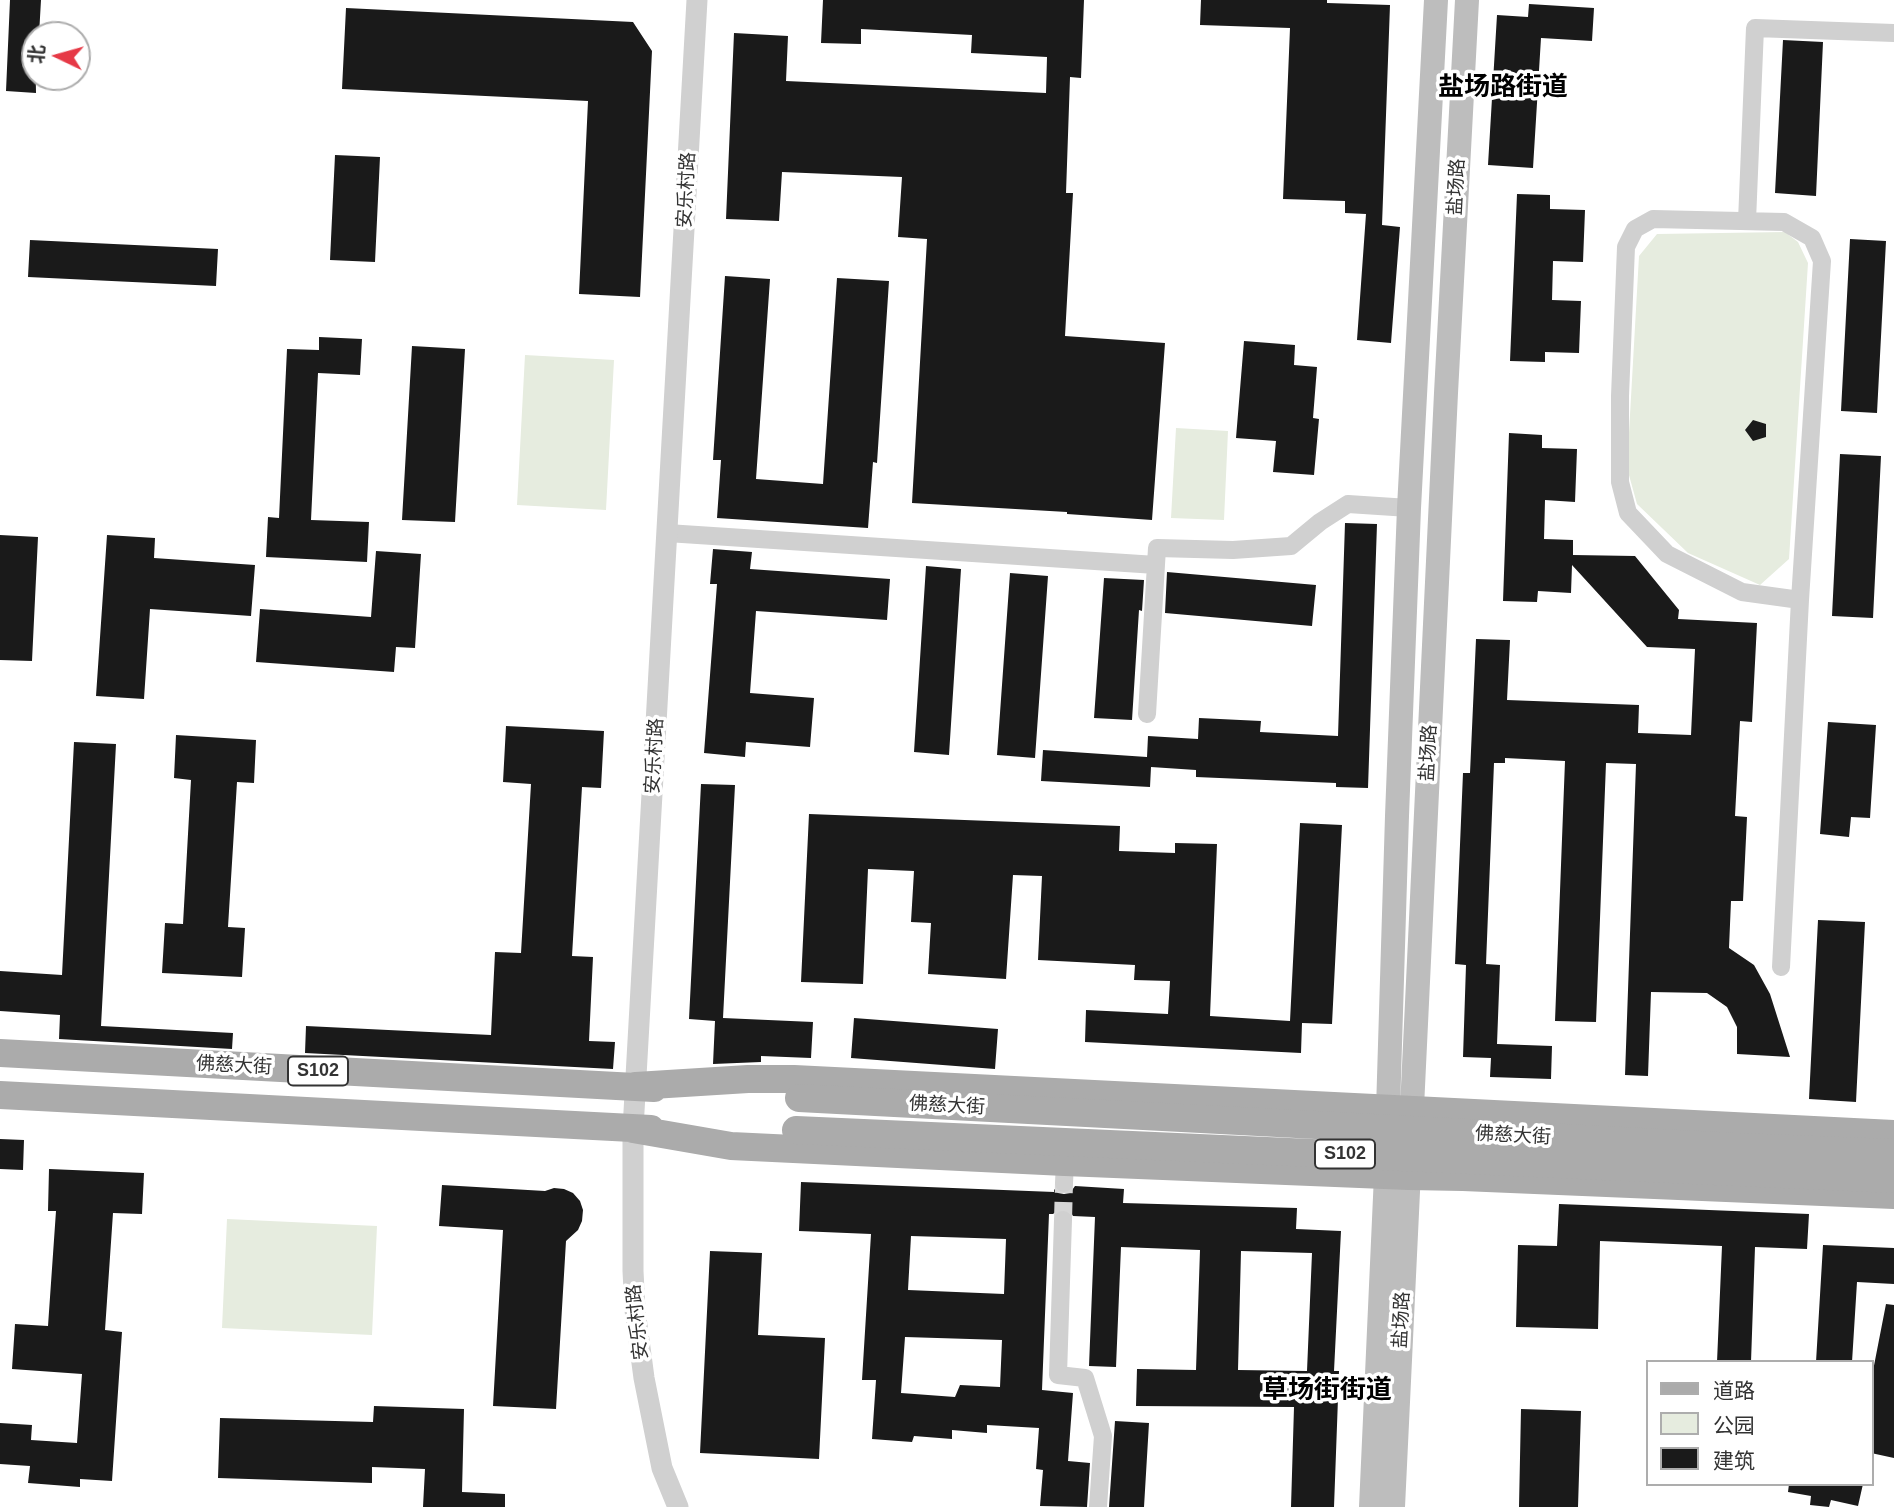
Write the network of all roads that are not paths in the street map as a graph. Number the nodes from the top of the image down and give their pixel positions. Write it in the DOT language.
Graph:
graph roads {
  1 [pos="697,0"];
  2 [pos="1436,0"];
  3 [pos="1467,0"];
  4 [pos="1894,33"];
  5 [pos="1747,221"];
  6 [pos="1409,508"];
  7 [pos="667,533"];
  8 [pos="1156,565"];
  9 [pos="1800,600"];
  10 [pos="1147,714"];
  11 [pos="1782,967"];
  12 [pos="0,1053"];
  13 [pos="636,1086"];
  14 [pos="0,1095"];
  15 [pos="1400,1110"];
  16 [pos="633,1129"];
  17 [pos="1894,1134"];
  18 [pos="1894,1153"];
  19 [pos="1398,1176"];
  20 [pos="1894,1179"];
  21 [pos="1894,1195"];
  22 [pos="1063,1220"];
  23 [pos="678,1507"];
  24 [pos="1098,1507"];
  25 [pos="1371,1507"];
  26 [pos="1393,1507"];
  1 -- 7 [label="street, 安乐村路"];
  2 -- 6 [label="main road, 盐场路"];
  3 -- 15 [label="main road, 盐场路"];
  4 -- 5 [label="street"];
  5 -- 9 [label="street"];
  5 -- 9 [label="street"];
  6 -- 8 [label="street"];
  6 -- 15 [label="main road, 盐场路"];
  7 -- 8 [label="street"];
  7 -- 13 [label="street, 安乐村路"];
  8 -- 10 [label="street"];
  9 -- 11 [label="street"];
  12 -- 13 [label="main road, 佛慈大街 / S102"];
  13 -- 15 [label="main road"];
  13 -- 16 [label="street, 安乐村路"];
  13 -- 18 [label="main road, 佛慈大街 / S102, bridge"];
  14 -- 16 [label="main road, 佛慈大街 / S102"];
  15 -- 17 [label="main road"];
  15 -- 19 [label="main road, 盐场路"];
  16 -- 19 [label="main road"];
  16 -- 20 [label="main road, 佛慈大街 / S102, bridge"];
  16 -- 23 [label="street, 安乐村路"];
  19 -- 21 [label="main road"];
  19 -- 25 [label="main road, 盐场路"];
  19 -- 26 [label="main road, 盐场路"];
  22 -- 24 [label="street"];
}
